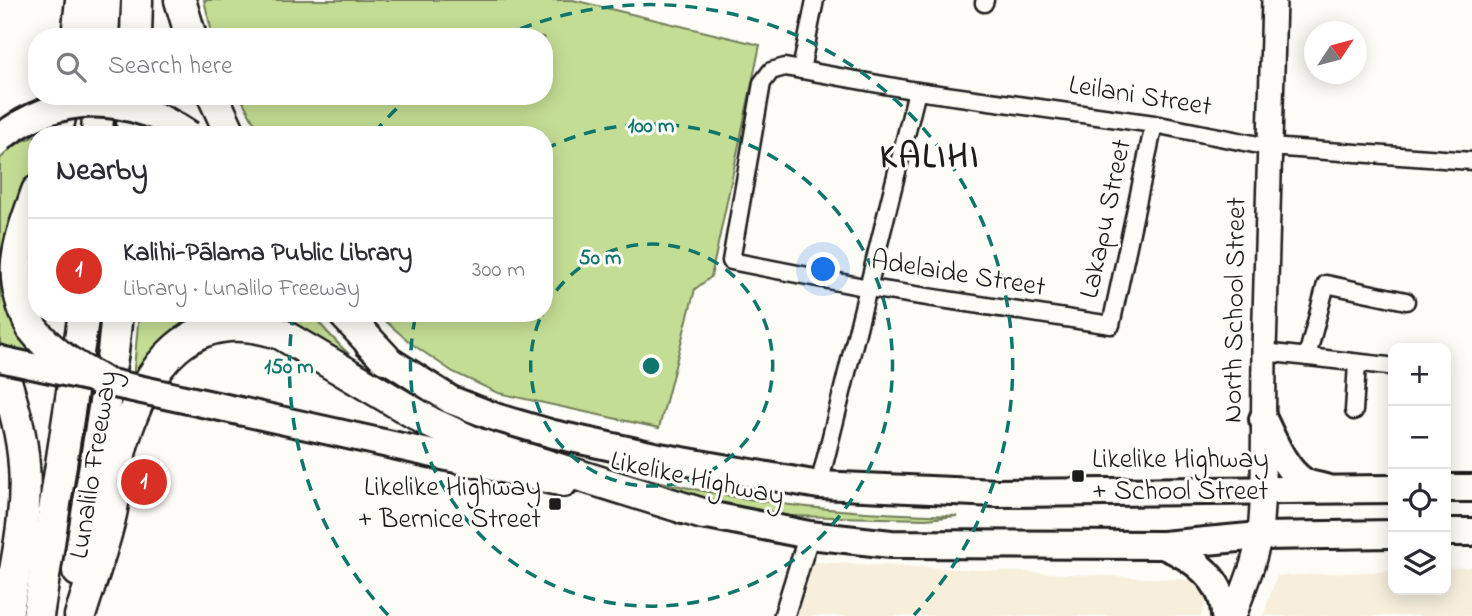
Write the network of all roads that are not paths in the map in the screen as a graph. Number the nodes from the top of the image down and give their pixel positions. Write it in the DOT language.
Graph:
graph roads {
  1 [pos="81,0"];
  2 [pos="105,0"];
  3 [pos="137,0"];
  4 [pos="180,0"];
  5 [pos="815,0"];
  6 [pos="1274,0"];
  7 [pos="78,28"];
  8 [pos="103,28"];
  9 [pos="136,28"];
  10 [pos="188,28"];
  11 [pos="800,69"];
  12 [pos="917,91"];
  13 [pos="63,105"];
  14 [pos="79,105"];
  15 [pos="99,105"];
  16 [pos="117,105"];
  17 [pos="133,105"];
  18 [pos="217,105"];
  19 [pos="1154,124"];
  20 [pos="59,126"];
  21 [pos="97,126"];
  22 [pos="132,126"];
  23 [pos="173,126"];
  24 [pos="227,126"];
  25 [pos="0,138"];
  26 [pos="1269,146"];
  27 [pos="1472,161"];
  28 [pos="28,216"];
  29 [pos="869,288"];
  30 [pos="1406,301"];
  31 [pos="28,320"];
  32 [pos="29,322"];
  33 [pos="83,322"];
  34 [pos="116,322"];
  35 [pos="342,322"];
  36 [pos="351,322"];
  37 [pos="1111,325"];
  38 [pos="1264,352"];
  39 [pos="1307,357"];
  40 [pos="385,358"];
  41 [pos="0,360"];
  42 [pos="1357,363"];
  43 [pos="1388,366"];
  44 [pos="101,380"];
  45 [pos="1354,411"];
  46 [pos="1264,419"];
  47 [pos="819,485"];
  48 [pos="1451,488"];
  49 [pos="1472,488"];
  50 [pos="1327,489"];
  51 [pos="1388,489"];
  52 [pos="1263,491"];
  53 [pos="703,514"];
  54 [pos="1472,532"];
  55 [pos="1451,533"];
  56 [pos="1388,534"];
  57 [pos="809,536"];
  58 [pos="1260,537"];
  59 [pos="1163,545"];
  60 [pos="8,616"];
  61 [pos="38,616"];
  62 [pos="71,616"];
  63 [pos="80,616"];
  64 [pos="784,616"];
  65 [pos="1225,616"];
  66 [pos="1234,616"];
  1 -- 7 [label="highway"];
  2 -- 8 [label="highway"];
  3 -- 9 [label="highway"];
  4 -- 10 [label="highway"];
  5 -- 11 [label="street"];
  6 -- 26 [label="main road, North School Street"];
  11 -- 12 [label="street, Leilani Street"];
  11 -- 29 [label="street, Adelaide Street"];
  12 -- 19 [label="street, Leilani Street"];
  12 -- 29 [label="street"];
  13 -- 20 [label="highway"];
  14 -- 25 [label="highway, bridge"];
  15 -- 21 [label="highway"];
  16 -- 23 [label="highway, bridge"];
  17 -- 22 [label="highway"];
  18 -- 24 [label="highway"];
  19 -- 26 [label="street, Leilani Street"];
  19 -- 37 [label="street, Lakapu Street"];
  26 -- 27 [label="street, Leilani Street"];
  26 -- 38 [label="main road, North School Street"];
  28 -- 31 [label="highway, bridge"];
  29 -- 37 [label="street, Adelaide Street"];
  29 -- 47 [label="street"];
  30 -- 39 [label="street"];
  32 -- 44 [label="highway, bridge"];
  33 -- 61 [label="highway, Lunalilo Freeway"];
  34 -- 62 [label="highway, Lunalilo Freeway"];
  35 -- 40 [label="highway, Likelike Highway"];
  36 -- 40 [label="highway"];
  38 -- 39 [label="street"];
  38 -- 46 [label="main road, North School Street"];
  39 -- 42 [label="street"];
  40 -- 47 [label="highway, Likelike Highway"];
  41 -- 44 [label="main road, Likelike Highway, bridge"];
  41 -- 60 [label="highway"];
  42 -- 43 [label="street"];
  42 -- 45 [label="street"];
  44 -- 53 [label="highway, Likelike Highway, bridge"];
  46 -- 50 [label="highway"];
  46 -- 52 [label="main road, North School Street"];
  47 -- 52 [label="highway, Likelike Highway"];
  48 -- 49 [label="highway"];
  50 -- 51 [label="highway, Likelike Highway"];
  50 -- 52 [label="highway, Likelike Highway"];
  52 -- 58 [label="main road, North School Street"];
  53 -- 57 [label="highway, Likelike Highway"];
  53 -- 63 [label="highway"];
  54 -- 55 [label="highway"];
  56 -- 58 [label="highway, Likelike Highway"];
  57 -- 59 [label="highway, Likelike Highway"];
  57 -- 64 [label="street"];
  58 -- 59 [label="highway, Likelike Highway"];
  58 -- 66 [label="main road, North School Street"];
  59 -- 65 [label="highway"];
}
